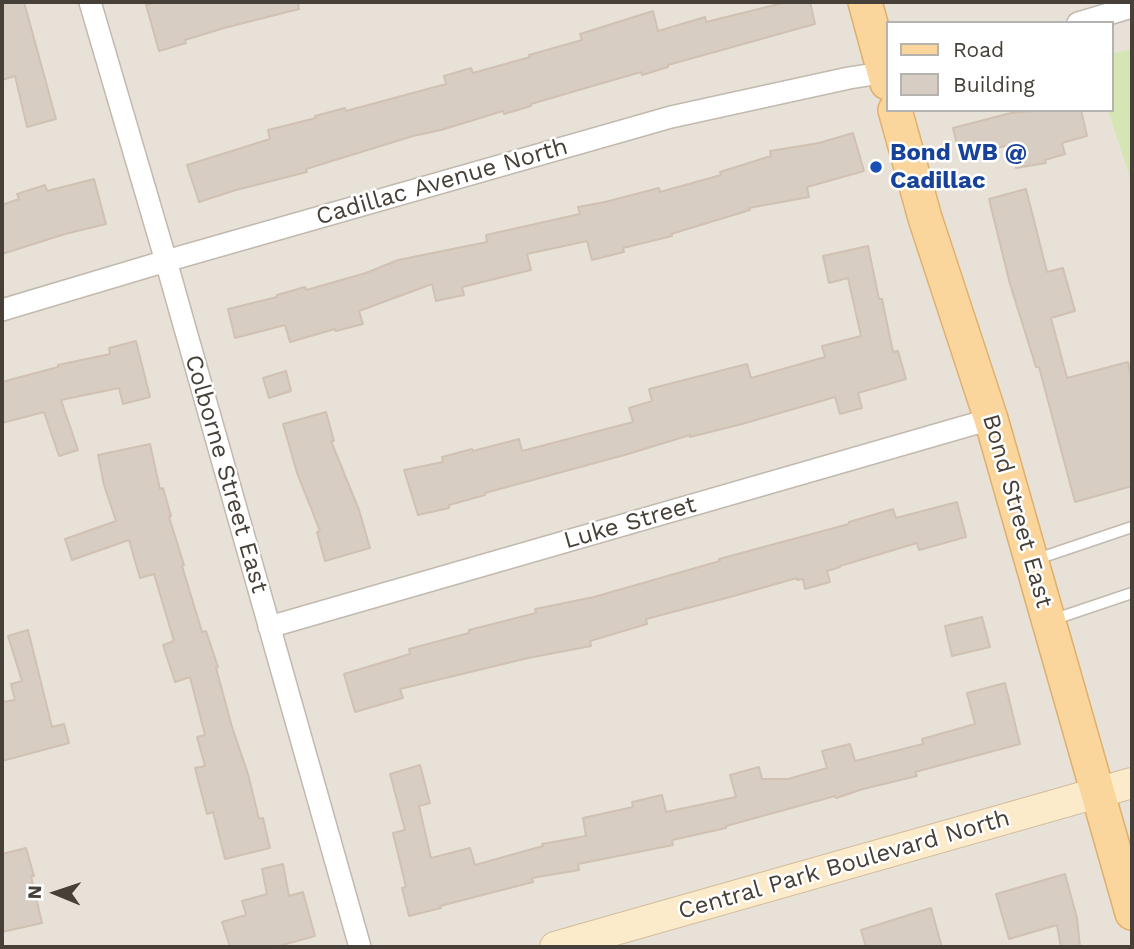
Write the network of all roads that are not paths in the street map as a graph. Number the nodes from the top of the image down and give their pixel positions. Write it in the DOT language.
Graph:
graph roads {
  1 [pos="90,2"];
  2 [pos="865,2"];
  3 [pos="1132,7"];
  4 [pos="1085,21"];
  5 [pos="886,76"];
  6 [pos="896,112"];
  7 [pos="166,261"];
  8 [pos="2,310"];
  9 [pos="992,419"];
  10 [pos="1132,527"];
  11 [pos="1031,561"];
  12 [pos="1132,593"];
  13 [pos="1049,621"];
  14 [pos="269,627"];
  15 [pos="1132,783"];
  16 [pos="1097,792"];
  17 [pos="1132,913"];
  18 [pos="360,947"];
  19 [pos="555,947"];
  1 -- 7 [label="street, Colborne Street East"];
  2 -- 5 [label="main road"];
  3 -- 4 [label="street"];
  5 -- 7 [label="street, Cadillac Avenue North"];
  6 -- 9 [label="main road, Bond Street East"];
  7 -- 8 [label="street, Cadillac Avenue North"];
  7 -- 14 [label="street, Colborne Street East"];
  9 -- 11 [label="main road, Bond Street East"];
  9 -- 14 [label="street, Luke Street"];
  10 -- 11 [label="lane"];
  11 -- 13 [label="main road, Bond Street East"];
  12 -- 13 [label="lane"];
  13 -- 16 [label="main road, Bond Street East"];
  14 -- 18 [label="street, Colborne Street East"];
  15 -- 16 [label="street, Central Park Boulevard North"];
  16 -- 17 [label="main road, Bond Street East"];
  16 -- 19 [label="street, Central Park Boulevard North"];
}
